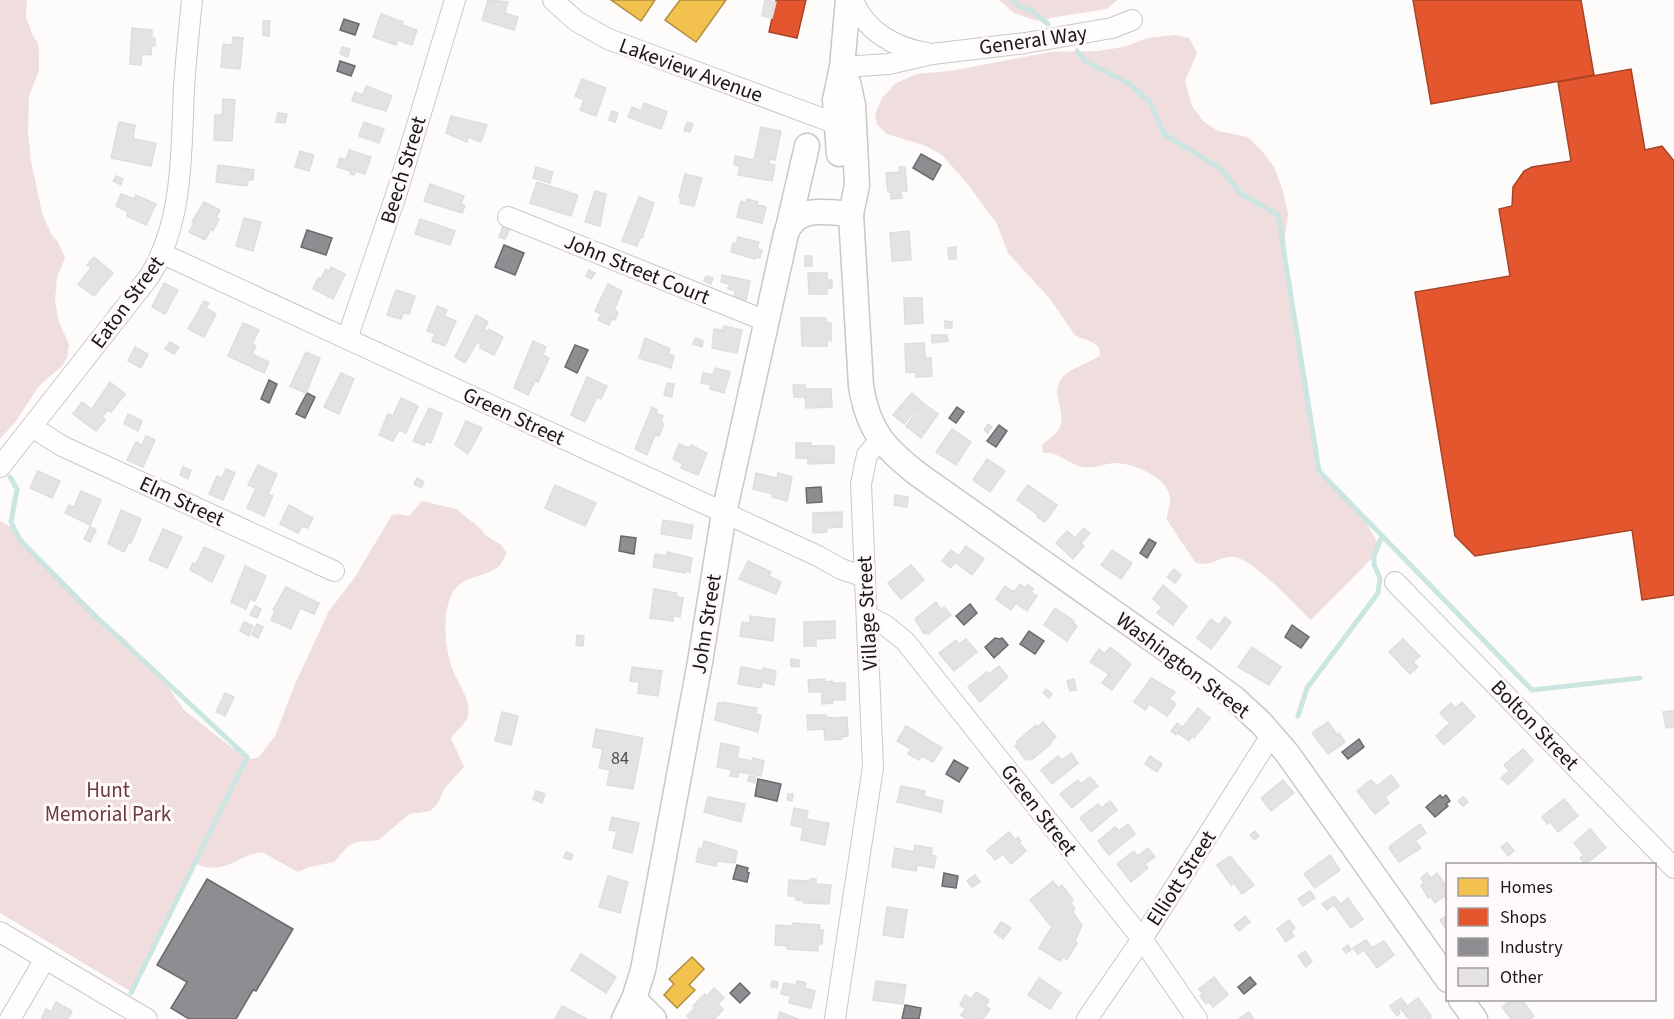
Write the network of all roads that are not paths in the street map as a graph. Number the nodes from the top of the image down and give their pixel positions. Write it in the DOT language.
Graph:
graph roads {
  1 [pos="192,0"];
  2 [pos="455,0"];
  3 [pos="553,0"];
  4 [pos="848,0"];
  5 [pos="854,0"];
  6 [pos="1132,20"];
  7 [pos="932,54"];
  8 [pos="842,67"];
  9 [pos="837,124"];
  10 [pos="807,146"];
  11 [pos="851,214"];
  12 [pos="508,218"];
  13 [pos="788,228"];
  14 [pos="163,254"];
  15 [pos="766,321"];
  16 [pos="347,339"];
  17 [pos="32,428"];
  18 [pos="880,440"];
  19 [pos="0,467"];
  20 [pos="724,513"];
  21 [pos="334,572"];
  22 [pos="865,577"];
  23 [pos="1395,582"];
  24 [pos="867,616"];
  25 [pos="1272,734"];
  26 [pos="1674,868"];
  27 [pos="0,932"];
  28 [pos="1142,939"];
  29 [pos="45,959"];
  30 [pos="1446,977"];
  31 [pos="1462,1001"];
  32 [pos="629,1009"];
  33 [pos="10,1019"];
  34 [pos="147,1019"];
  35 [pos="654,1019"];
  36 [pos="835,1019"];
  37 [pos="1087,1019"];
  38 [pos="1197,1019"];
  39 [pos="1475,1019"];
  1 -- 14 [label="street, Eaton Street"];
  2 -- 16 [label="street, Beech Street"];
  3 -- 9 [label="street, Lakeview Avenue"];
  4 -- 8 [label="street"];
  5 -- 7 [label="street, General Way"];
  6 -- 7 [label="street, General Way"];
  7 -- 8 [label="street, General Way"];
  8 -- 9 [label="street"];
  8 -- 11 [label="street"];
  9 -- 11 [label="street"];
  10 -- 13 [label="street, John Street"];
  11 -- 13 [label="street"];
  11 -- 18 [label="street"];
  12 -- 15 [label="street, John Street Court"];
  13 -- 15 [label="street, John Street"];
  14 -- 16 [label="street, Green Street"];
  14 -- 17 [label="street, Eaton Street"];
  15 -- 20 [label="street, John Street"];
  16 -- 20 [label="street, Green Street"];
  17 -- 19 [label="street, Eaton Street"];
  17 -- 21 [label="street, Elm Street"];
  18 -- 22 [label="street, Village Street"];
  18 -- 25 [label="street, Washington Street"];
  20 -- 22 [label="street, Green Street"];
  20 -- 32 [label="street, John Street"];
  22 -- 24 [label="street, Village Street"];
  23 -- 26 [label="street, Bolton Street"];
  24 -- 28 [label="street, Green Street"];
  24 -- 36 [label="street, Village Street"];
  25 -- 28 [label="street, Elliott Street"];
  25 -- 30 [label="street, Washington Street"];
  27 -- 29 [label="street"];
  28 -- 37 [label="street, Elliott Street"];
  28 -- 38 [label="street, Green Street"];
  29 -- 33 [label="street"];
  29 -- 34 [label="street"];
  31 -- 39 [label="street"];
  32 -- 35 [label="street"];
}
